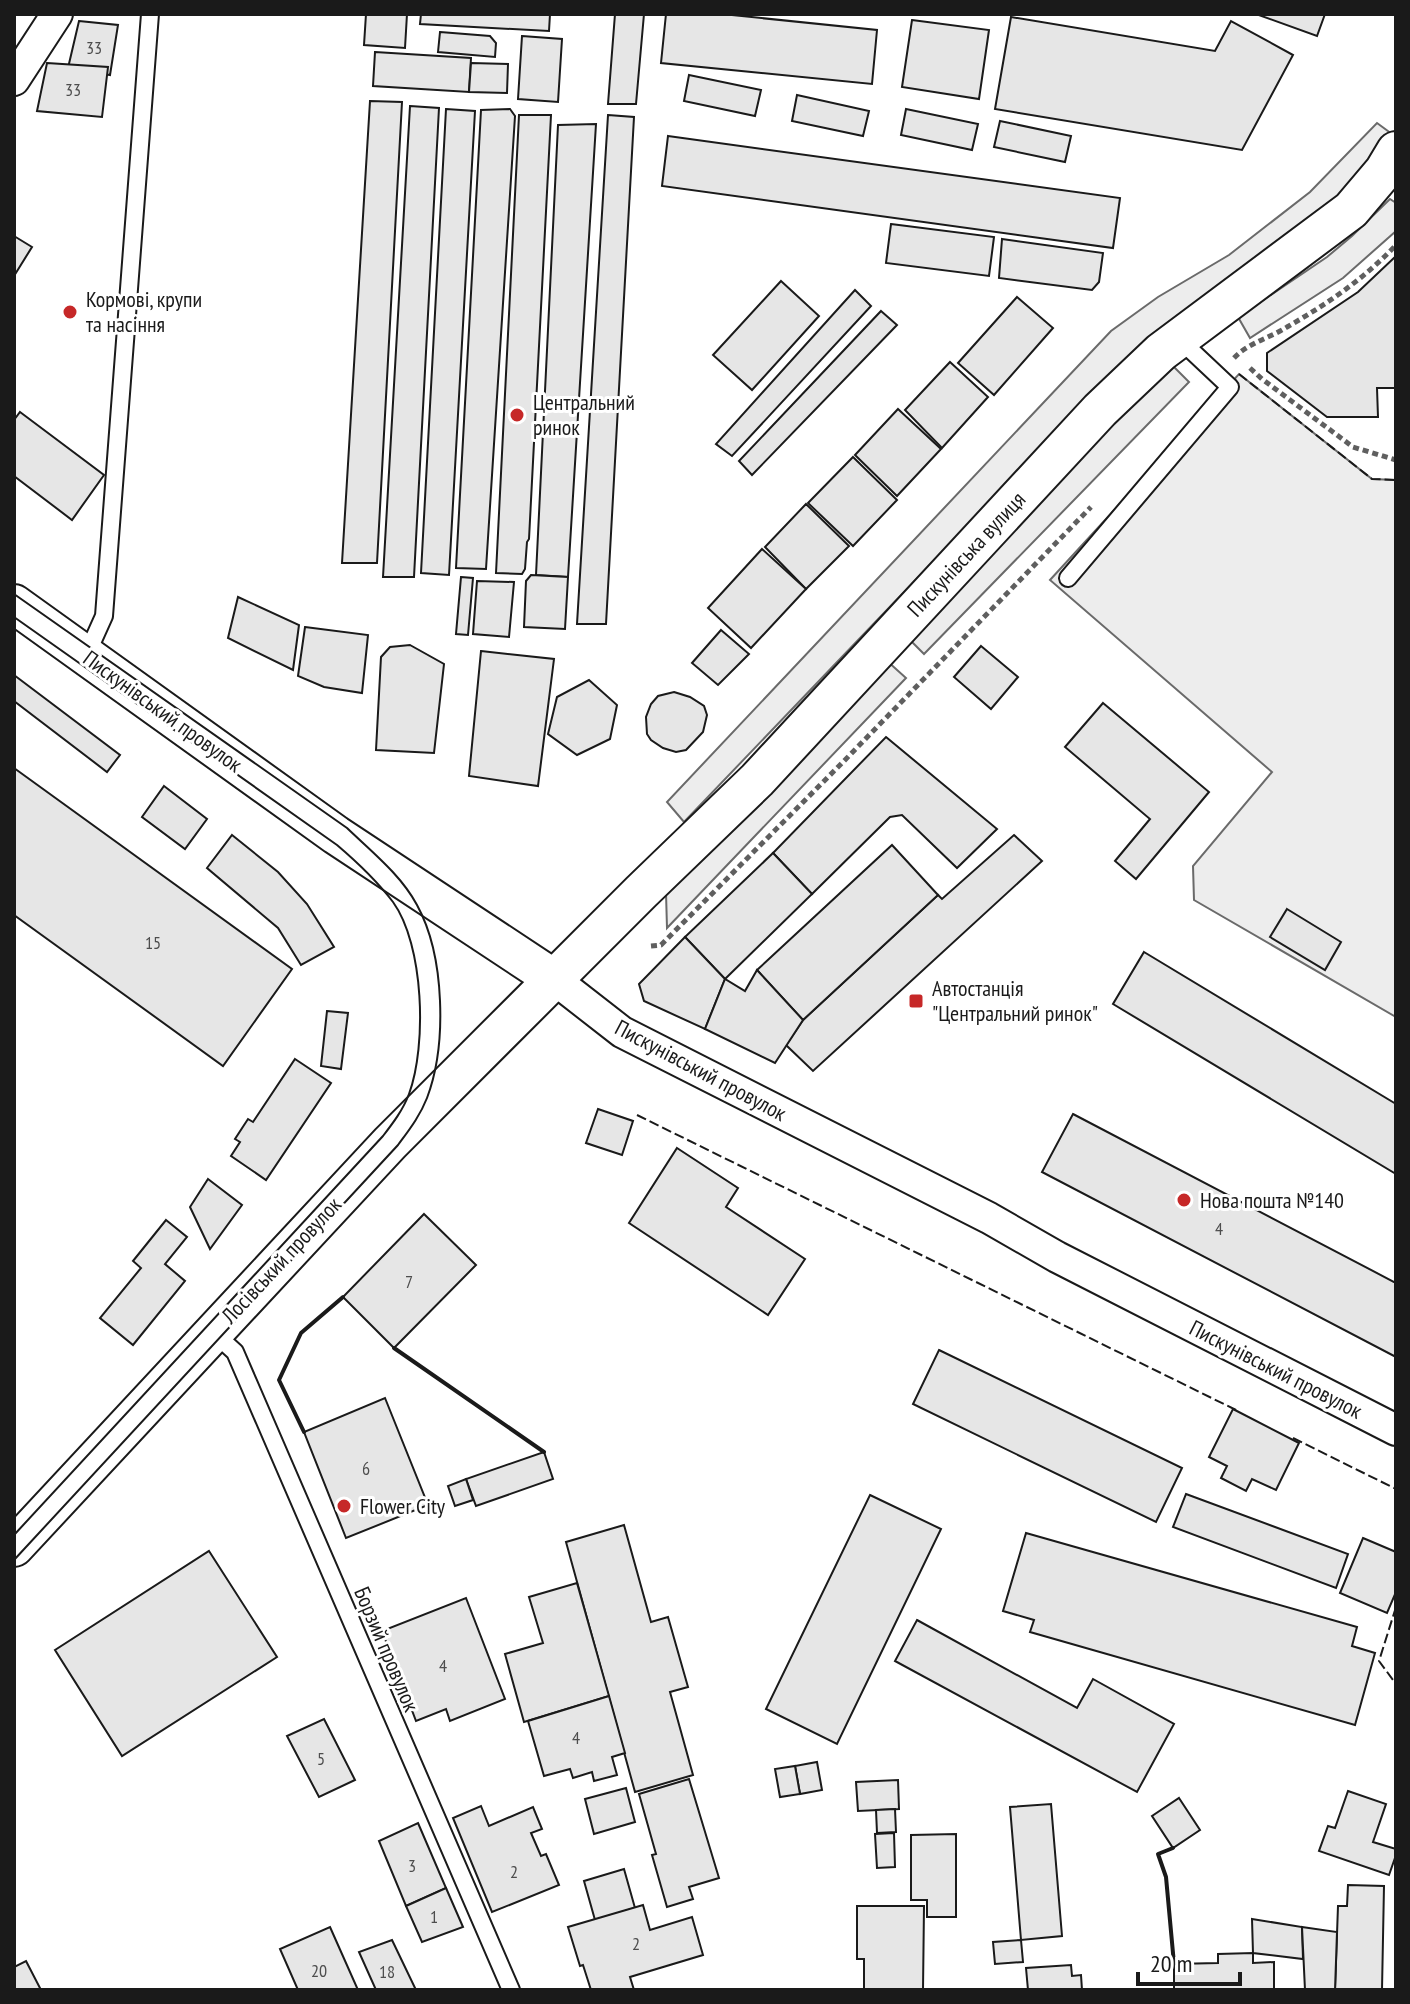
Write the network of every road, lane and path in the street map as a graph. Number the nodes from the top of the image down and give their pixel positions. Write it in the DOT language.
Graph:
graph roads {
  1 [pos="57,14"];
  2 [pos="150,14"];
  3 [pos="14,80"];
  4 [pos="1396,151"];
  5 [pos="1396,245"];
  6 [pos="1179,339"];
  7 [pos="1236,356"];
  8 [pos="1218,375"];
  9 [pos="1396,460"];
  10 [pos="1093,505"];
  11 [pos="1068,578"];
  12 [pos="14,604"];
  13 [pos="86,656"];
  14 [pos="651,946"];
  15 [pos="554,979"];
  16 [pos="213,1332"];
  17 [pos="1396,1430"];
  18 [pos="14,1547"];
  19 [pos="511,1990"];
  1 -- 3 [label="street"];
  2 -- 13 [label="lane"];
  4 -- 6 [label="street, Пискунівська вулиця"];
  5 -- 7 [label="path"];
  6 -- 8 [label="lane"];
  6 -- 15 [label="street, Пискунівська вулиця"];
  7 -- 8 [label="path"];
  7 -- 9 [label="path"];
  8 -- 11 [label="lane"];
  10 -- 14 [label="path"];
  12 -- 13 [label="street, Пискунівський провулок"];
  13 -- 15 [label="street, Пискунівський провулок"];
  15 -- 16 [label="street, Лосівський провулок"];
  15 -- 17 [label="street, Пискунівський провулок"];
  16 -- 18 [label="street, Лосівський провулок"];
  16 -- 19 [label="lane, Борзий провулок"];
}
